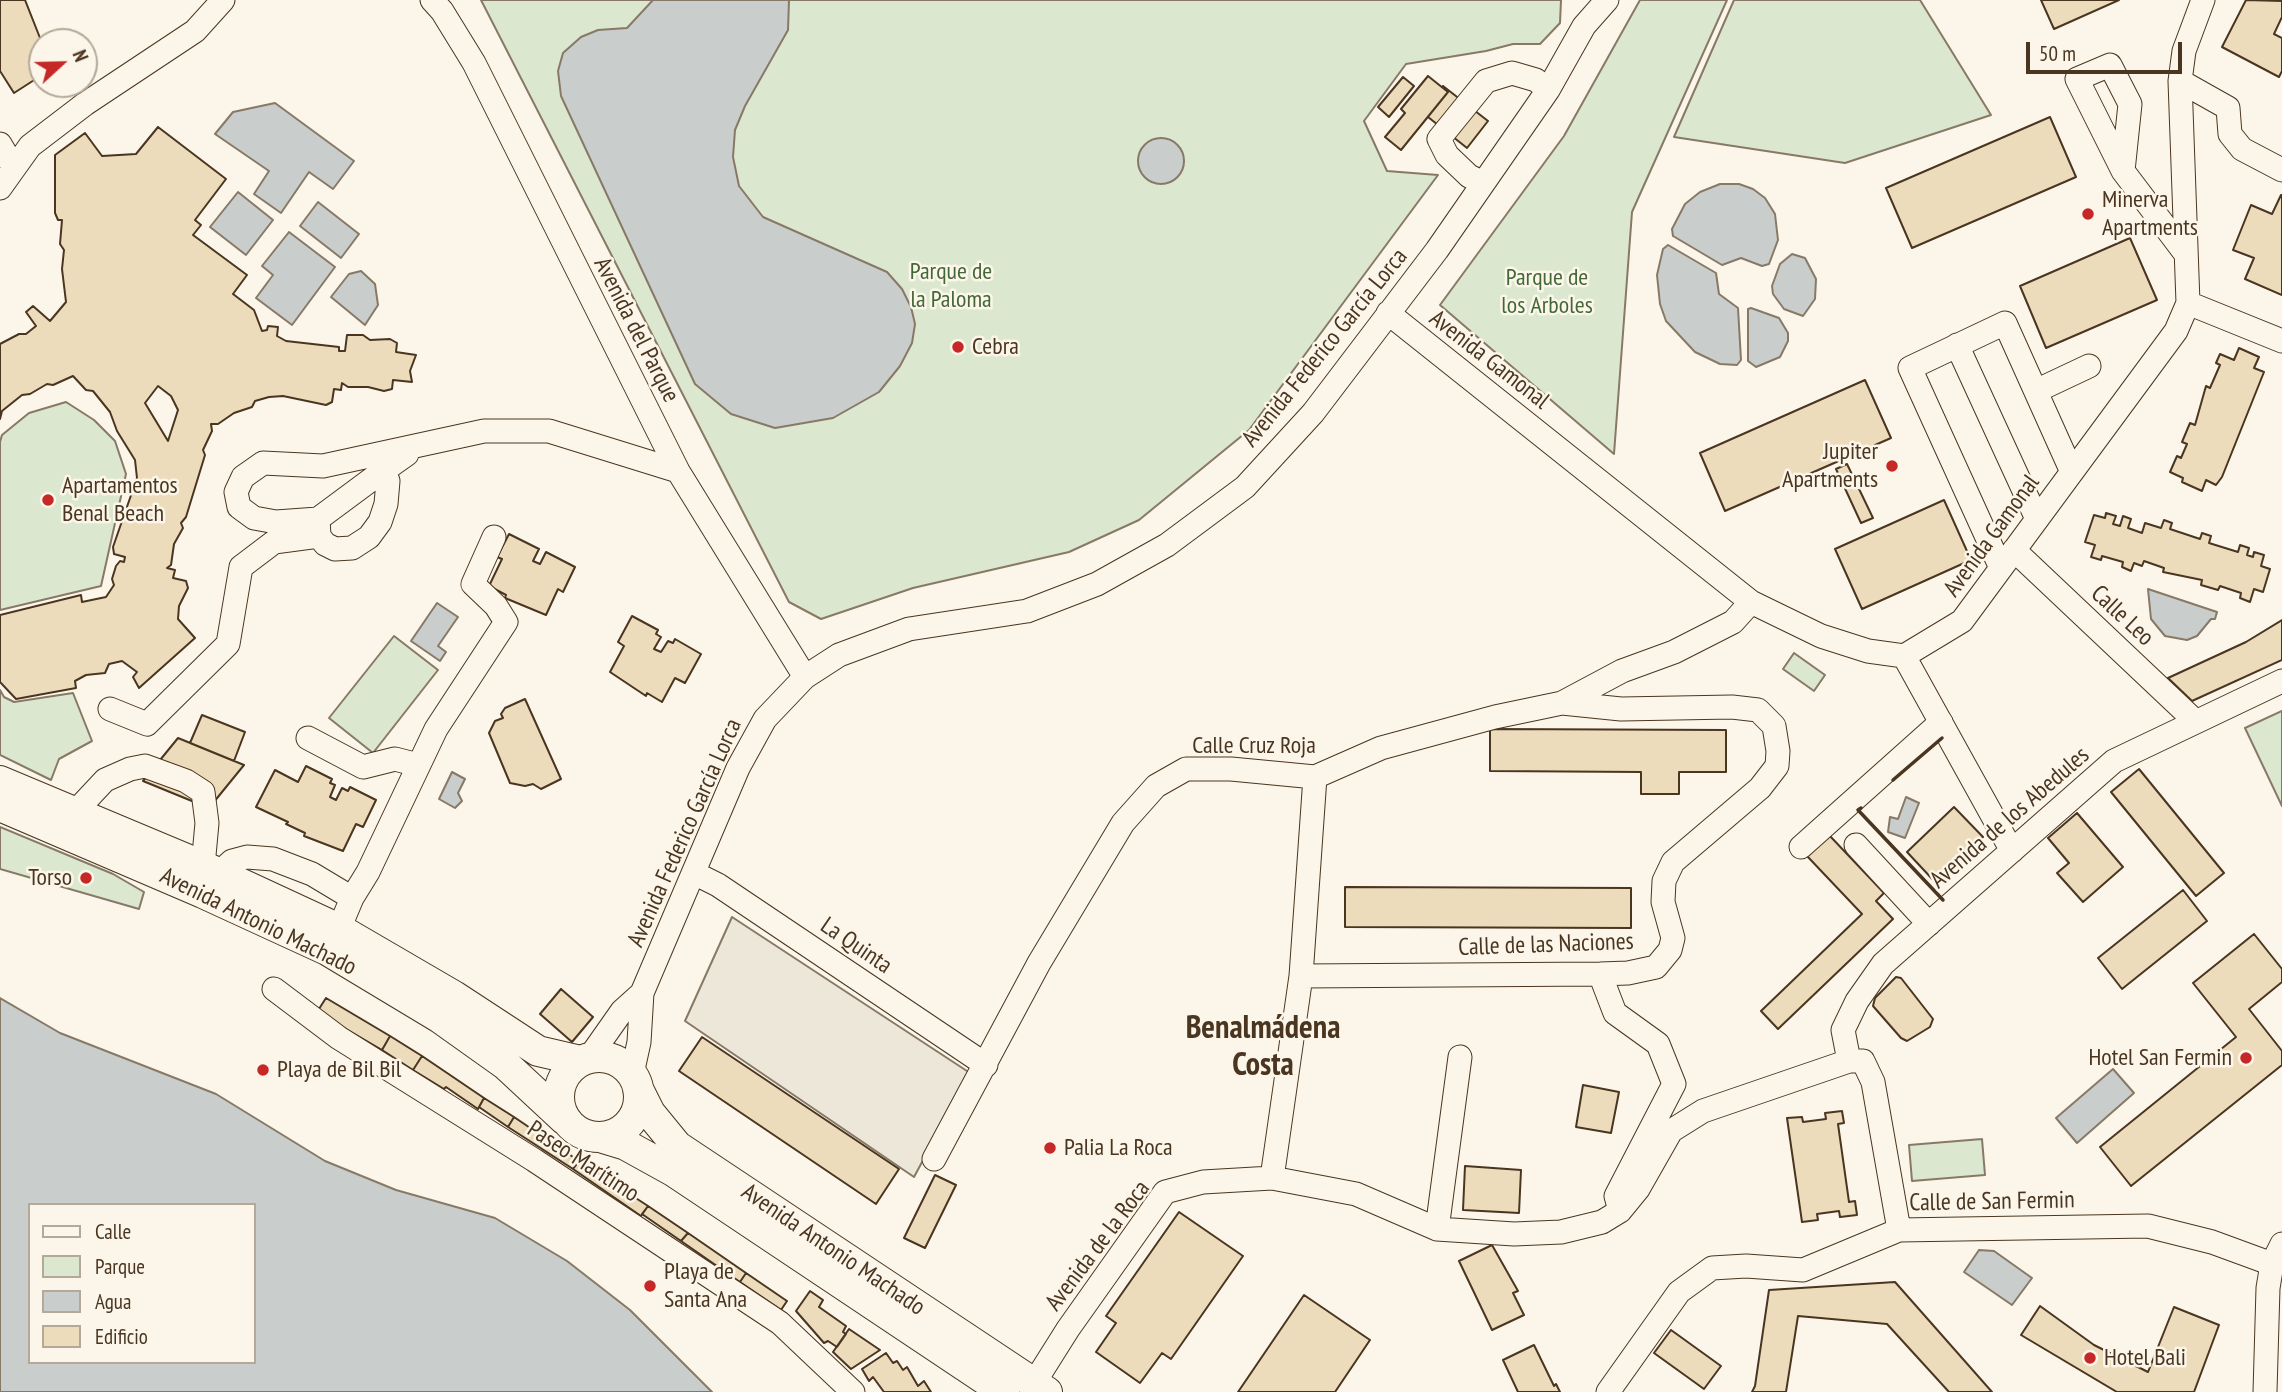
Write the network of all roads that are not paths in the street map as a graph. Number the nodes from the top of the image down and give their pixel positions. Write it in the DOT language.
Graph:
graph roads {
  1 [pos="223,0"];
  2 [pos="432,0"];
  3 [pos="1585,0"];
  4 [pos="1607,0"];
  5 [pos="2196,5"];
  6 [pos="1584,26"];
  7 [pos="2180,81"];
  8 [pos="1548,90"];
  9 [pos="0,144"];
  10 [pos="14,167"];
  11 [pos="2282,170"];
  12 [pos="2123,171"];
  13 [pos="1483,183"];
  14 [pos="0,188"];
  15 [pos="2185,253"];
  16 [pos="2188,303"];
  17 [pos="1388,313"];
  18 [pos="2282,341"];
  19 [pos="1957,345"];
  20 [pos="2089,366"];
  21 [pos="2036,391"];
  22 [pos="421,444"];
  23 [pos="678,471"];
  24 [pos="2071,472"];
  25 [pos="376,476"];
  26 [pos="2037,519"];
  27 [pos="318,528"];
  28 [pos="494,537"];
  29 [pos="2007,559"];
  30 [pos="1751,602"];
  31 [pos="1904,656"];
  32 [pos="805,677"];
  33 [pos="2282,681"];
  34 [pos="1562,703"];
  35 [pos="110,709"];
  36 [pos="2194,720"];
  37 [pos="1941,722"];
  38 [pos="308,738"];
  39 [pos="418,765"];
  40 [pos="1315,777"];
  41 [pos="0,781"];
  42 [pos="0,806"];
  43 [pos="75,812"];
  44 [pos="1856,845"];
  45 [pos="1801,848"];
  46 [pos="2012,851"];
  47 [pos="211,869"];
  48 [pos="694,873"];
  49 [pos="352,898"];
  50 [pos="1929,924"];
  51 [pos="339,929"];
  52 [pos="1600,974"];
  53 [pos="1301,976"];
  54 [pos="274,989"];
  55 [pos="642,993"];
  56 [pos="1460,1058"];
  57 [pos="585,1059"];
  58 [pos="1849,1061"];
  59 [pos="986,1065"];
  60 [pos="636,1073"];
  61 [pos="564,1119"];
  62 [pos="603,1138"];
  63 [pos="934,1159"];
  64 [pos="1272,1178"];
  65 [pos="1620,1212"];
  66 [pos="1437,1229"];
  67 [pos="1899,1230"];
  68 [pos="2277,1254"];
  69 [pos="2275,1289"];
  70 [pos="1041,1387"];
  71 [pos="853,1392"];
  72 [pos="1004,1392"];
  73 [pos="1608,1392"];
  74 [pos="2265,1392"];
  1 -- 10 [label="street"];
  2 -- 23 [label="street, Avenida del Parque"];
  3 -- 6 [label="street, Avenida Federico García Lorca"];
  4 -- 6 [label="street, Avenida Federico García Lorca"];
  5 -- 7 [label="street, Avenida Gamonal"];
  6 -- 8 [label="street, Avenida Federico García Lorca"];
  7 -- 11 [label="street"];
  7 -- 15 [label="street, Avenida Gamonal"];
  8 -- 13 [label="street, Avenida Federico García Lorca"];
  8 -- 13 [label="street"];
  9 -- 10 [label="street"];
  10 -- 14 [label="street"];
  12 -- 15 [label="street"];
  13 -- 17 [label="street, Avenida Federico García Lorca"];
  15 -- 16 [label="street, Avenida Gamonal"];
  16 -- 18 [label="street"];
  16 -- 24 [label="street, Avenida Gamonal"];
  17 -- 30 [label="street, Avenida Gamonal"];
  17 -- 32 [label="street, Avenida Federico García Lorca"];
  19 -- 21 [label="street"];
  19 -- 26 [label="street"];
  19 -- 29 [label="street"];
  20 -- 21 [label="street"];
  21 -- 24 [label="street"];
  22 -- 23 [label="street"];
  22 -- 25 [label="street"];
  22 -- 27 [label="street"];
  23 -- 32 [label="street, Avenida del Parque"];
  24 -- 26 [label="street, Avenida Gamonal"];
  25 -- 27 [label="street"];
  25 -- 27 [label="street"];
  26 -- 29 [label="street, Avenida Gamonal"];
  27 -- 35 [label="street"];
  28 -- 39 [label="street"];
  29 -- 31 [label="street, Avenida Gamonal"];
  29 -- 36 [label="street, Calle Leo"];
  30 -- 31 [label="street, Avenida Gamonal"];
  30 -- 34 [label="street, Calle Cruz Roja"];
  31 -- 37 [label="street"];
  32 -- 48 [label="street, Avenida Federico García Lorca"];
  33 -- 36 [label="street, Avenida de los Abedules"];
  34 -- 40 [label="street, Calle Cruz Roja"];
  34 -- 52 [label="street, Calle de las Naciones"];
  36 -- 46 [label="street, Avenida de los Abedules"];
  37 -- 45 [label="street"];
  37 -- 46 [label="street"];
  38 -- 39 [label="street"];
  39 -- 49 [label="street"];
  40 -- 53 [label="street"];
  40 -- 59 [label="street, Calle Cruz Roja"];
  41 -- 43 [label="main road, Avenida Antonio Machado"];
  42 -- 61 [label="main road, Avenida Antonio Machado"];
  43 -- 47 [label="main road, Avenida Antonio Machado"];
  43 -- 47 [label="street"];
  44 -- 50 [label="street"];
  46 -- 50 [label="street, Avenida de los Abedules"];
  47 -- 49 [label="street"];
  47 -- 51 [label="main road, Avenida Antonio Machado"];
  48 -- 55 [label="street, Avenida Federico García Lorca"];
  48 -- 59 [label="street, La Quinta"];
  49 -- 51 [label="street"];
  50 -- 58 [label="street, Avenida de los Abedules"];
  51 -- 57 [label="main road, Avenida Antonio Machado"];
  52 -- 53 [label="street, Calle de las Naciones"];
  52 -- 65 [label="street"];
  53 -- 64 [label="street"];
  54 -- 71 [label="street, Paseo Marítimo"];
  55 -- 57 [label="street"];
  55 -- 60 [label="street"];
  56 -- 66 [label="street"];
  57 -- 60 [label="main road"];
  57 -- 61 [label="main road"];
  58 -- 65 [label="street"];
  58 -- 67 [label="street"];
  59 -- 63 [label="street, Calle Cruz Roja"];
  60 -- 62 [label="main road"];
  60 -- 70 [label="main road, Avenida Antonio Machado"];
  61 -- 62 [label="main road"];
  62 -- 72 [label="main road, Avenida Antonio Machado"];
  64 -- 66 [label="street"];
  64 -- 70 [label="street, Avenida de la Roca"];
  65 -- 66 [label="street"];
  67 -- 68 [label="street, Calle de San Fermin"];
  67 -- 73 [label="street, Calle de San Fermin"];
  68 -- 69 [label="street"];
  69 -- 74 [label="street"];
}
